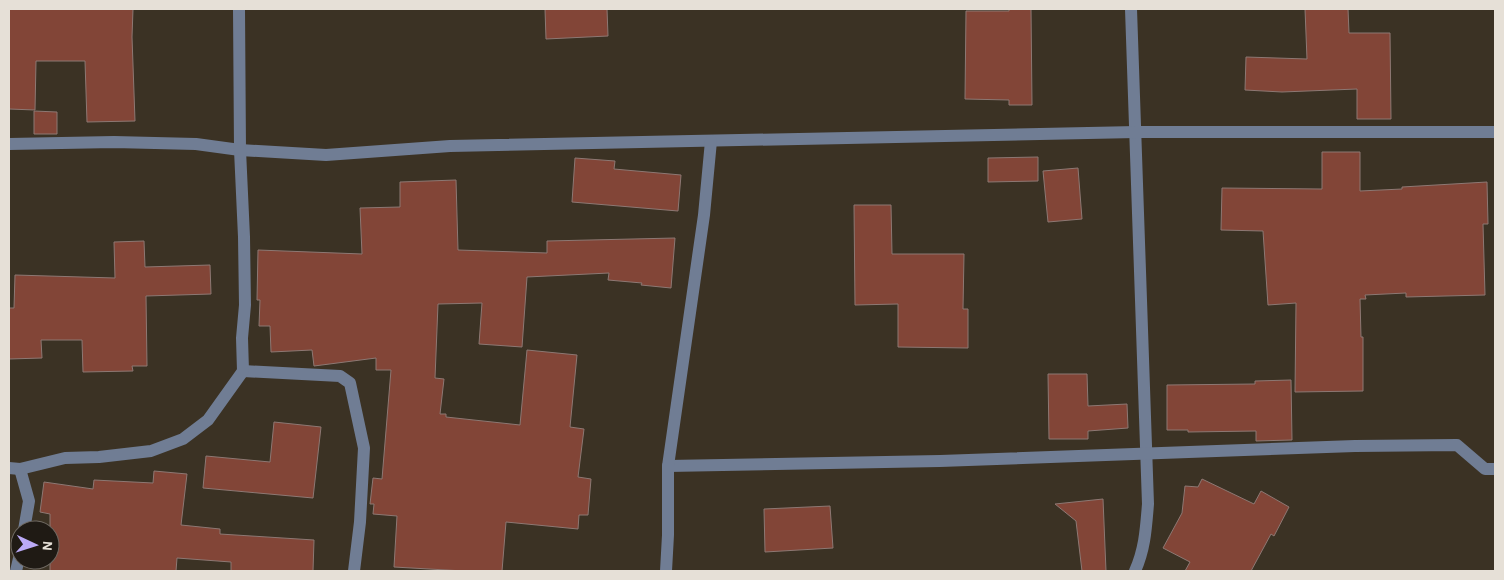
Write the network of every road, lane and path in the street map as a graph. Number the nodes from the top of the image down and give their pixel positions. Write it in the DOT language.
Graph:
graph roads {
  1 [pos="239,9"];
  2 [pos="1131,9"];
  3 [pos="1136,132"];
  4 [pos="1495,132"];
  5 [pos="711,141"];
  6 [pos="9,144"];
  7 [pos="240,150"];
  8 [pos="244,371"];
  9 [pos="1146,454"];
  10 [pos="668,466"];
  11 [pos="14,468"];
  12 [pos="1495,469"];
  13 [pos="26,520"];
  14 [pos="354,571"];
  15 [pos="666,571"];
  16 [pos="1135,571"];
  1 -- 7 [label="street"];
  2 -- 3 [label="street"];
  3 -- 4 [label="street"];
  3 -- 5 [label="street"];
  3 -- 9 [label="street"];
  5 -- 7 [label="street"];
  5 -- 10 [label="street"];
  6 -- 7 [label="street"];
  7 -- 8 [label="street"];
  8 -- 11 [label="street"];
  8 -- 14 [label="street"];
  9 -- 10 [label="street"];
  9 -- 12 [label="street"];
  9 -- 16 [label="street"];
  10 -- 15 [label="street"];
  11 -- 13 [label="street"];
}
